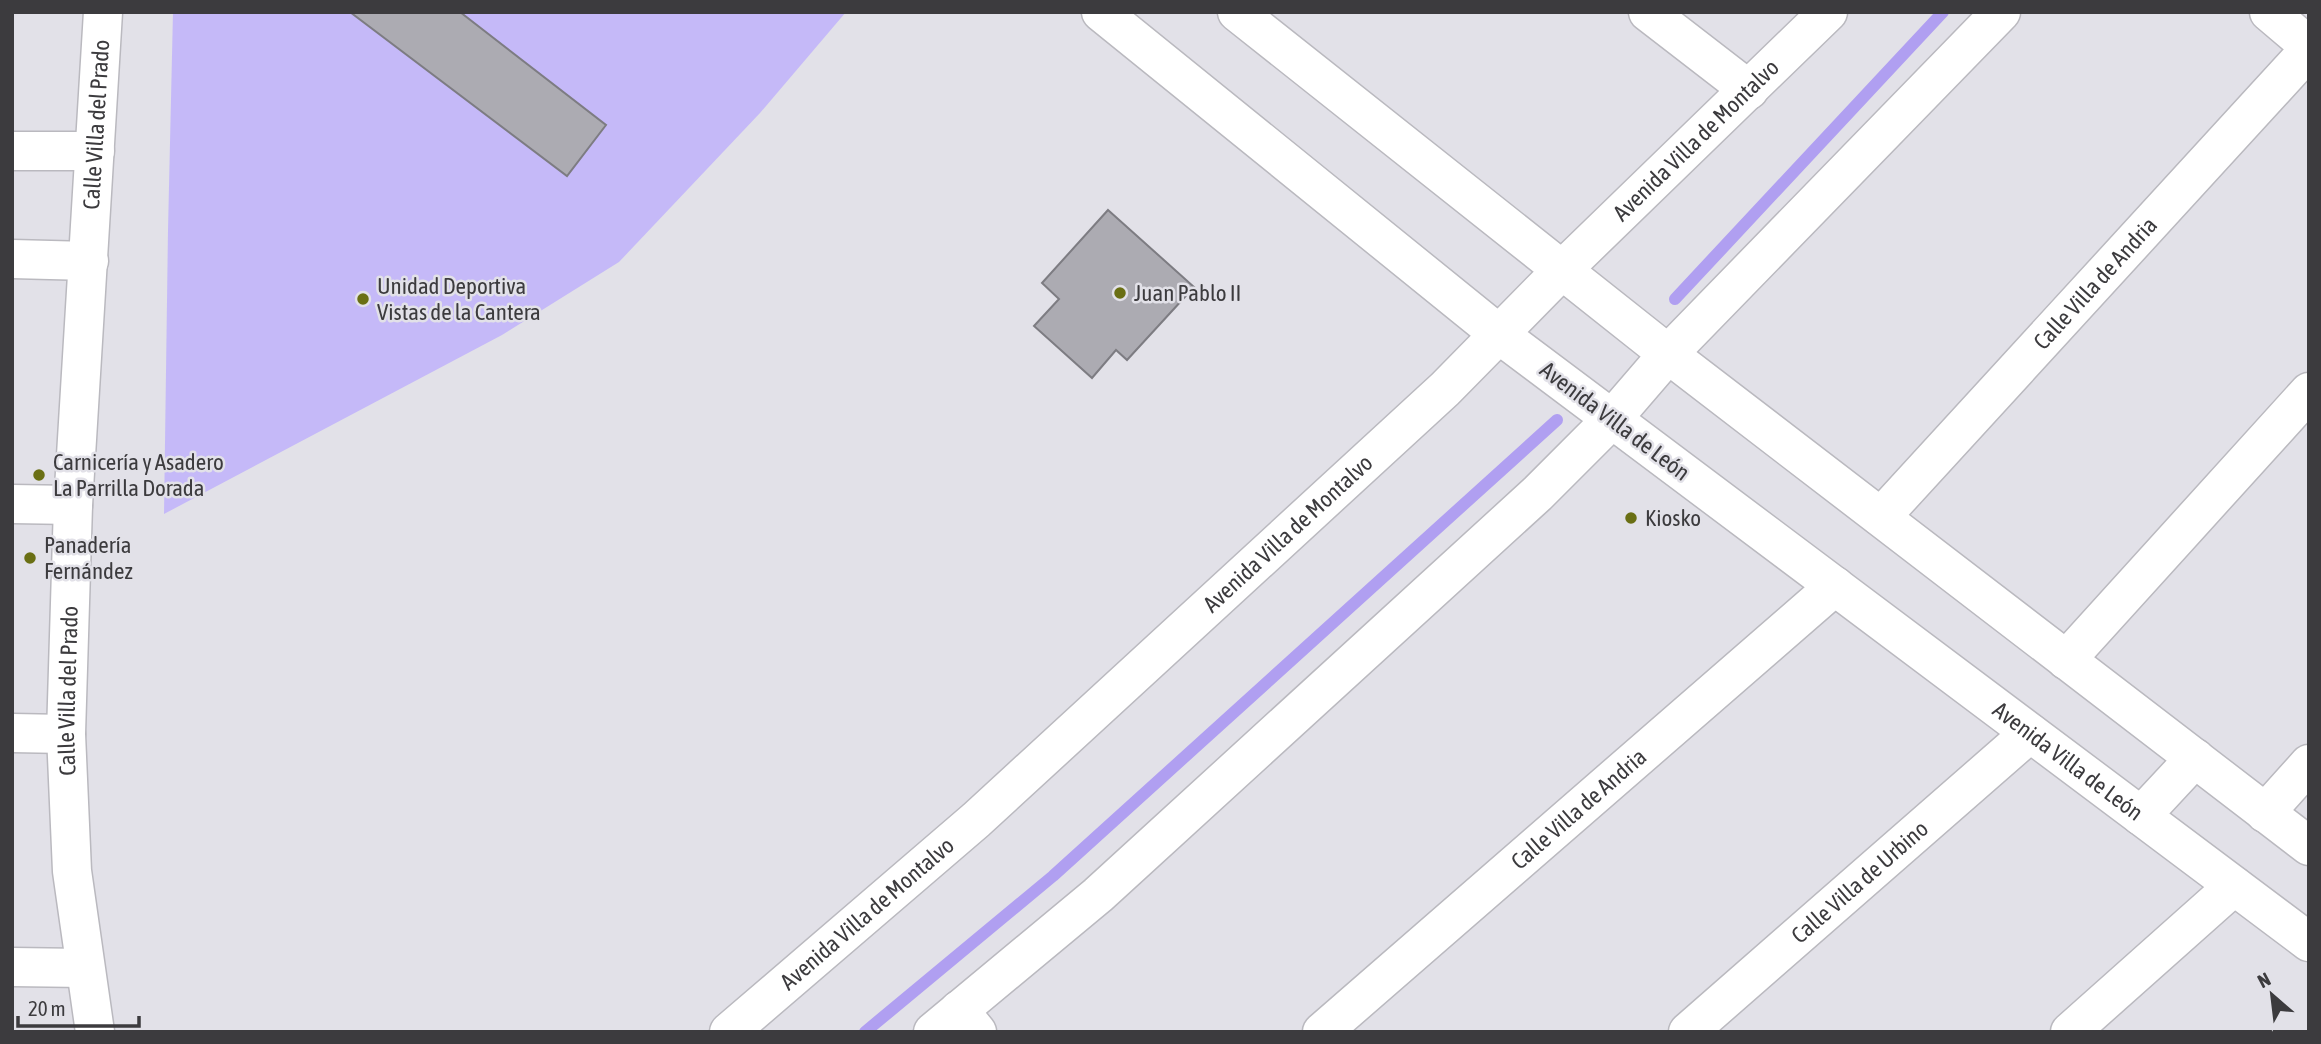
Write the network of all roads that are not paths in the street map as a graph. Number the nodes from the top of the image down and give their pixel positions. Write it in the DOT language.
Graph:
graph roads {
  1 [pos="103,12"];
  2 [pos="1101,12"];
  3 [pos="1237,12"];
  4 [pos="1648,12"];
  5 [pos="1828,12"];
  6 [pos="2001,12"];
  7 [pos="2269,12"];
  8 [pos="2309,48"];
  9 [pos="1749,90"];
  10 [pos="12,151"];
  11 [pos="95,151"];
  12 [pos="12,259"];
  13 [pos="89,261"];
  14 [pos="1563,269"];
  15 [pos="1500,334"];
  16 [pos="1668,354"];
  17 [pos="2309,392"];
  18 [pos="1612,419"];
  19 [pos="12,504"];
  20 [pos="73,505"];
  21 [pos="1881,517"];
  22 [pos="1835,586"];
  23 [pos="2066,660"];
  24 [pos="12,733"];
  25 [pos="2029,733"];
  26 [pos="66,734"];
  27 [pos="2194,758"];
  28 [pos="2309,764"];
  29 [pos="2265,813"];
  30 [pos="2141,816"];
  31 [pos="2309,846"];
  32 [pos="2234,886"];
  33 [pos="2309,942"];
  34 [pos="12,967"];
  35 [pos="85,968"];
  36 [pos="956,1025"];
  37 [pos="95,1032"];
  38 [pos="729,1032"];
  39 [pos="1322,1032"];
  40 [pos="1688,1032"];
  41 [pos="2070,1032"];
  1 -- 11 [label="street, Calle Villa del Prado"];
  2 -- 15 [label="street, Avenida Villa de León"];
  3 -- 14 [label="street"];
  4 -- 9 [label="street"];
  5 -- 9 [label="street, Avenida Villa de Montalvo"];
  6 -- 16 [label="street"];
  7 -- 8 [label="street"];
  8 -- 21 [label="street, Calle Villa de Andria"];
  9 -- 14 [label="street, Avenida Villa de Montalvo"];
  10 -- 11 [label="street"];
  11 -- 13 [label="street, Calle Villa del Prado"];
  12 -- 13 [label="street"];
  13 -- 20 [label="street, Calle Villa del Prado"];
  14 -- 15 [label="street, Avenida Villa de Montalvo"];
  14 -- 16 [label="street"];
  15 -- 18 [label="street, Avenida Villa de León"];
  15 -- 38 [label="street, Avenida Villa de Montalvo"];
  16 -- 18 [label="street"];
  16 -- 21 [label="street"];
  17 -- 23 [label="street"];
  18 -- 22 [label="street, Avenida Villa de León"];
  18 -- 36 [label="street"];
  19 -- 20 [label="street"];
  20 -- 26 [label="street, Calle Villa del Prado"];
  21 -- 23 [label="street"];
  22 -- 25 [label="street, Avenida Villa de León"];
  22 -- 39 [label="street, Calle Villa de Andria"];
  23 -- 27 [label="street"];
  24 -- 26 [label="street"];
  25 -- 30 [label="street, Avenida Villa de León"];
  25 -- 40 [label="street, Calle Villa de Urbino"];
  26 -- 35 [label="street, Calle Villa del Prado"];
  27 -- 29 [label="street"];
  27 -- 30 [label="street"];
  28 -- 29 [label="street"];
  29 -- 31 [label="street"];
  30 -- 32 [label="street, Avenida Villa de León"];
  32 -- 33 [label="street, Avenida Villa de León"];
  32 -- 41 [label="street"];
  34 -- 35 [label="street"];
  35 -- 37 [label="street, Calle Villa del Prado"];
}
